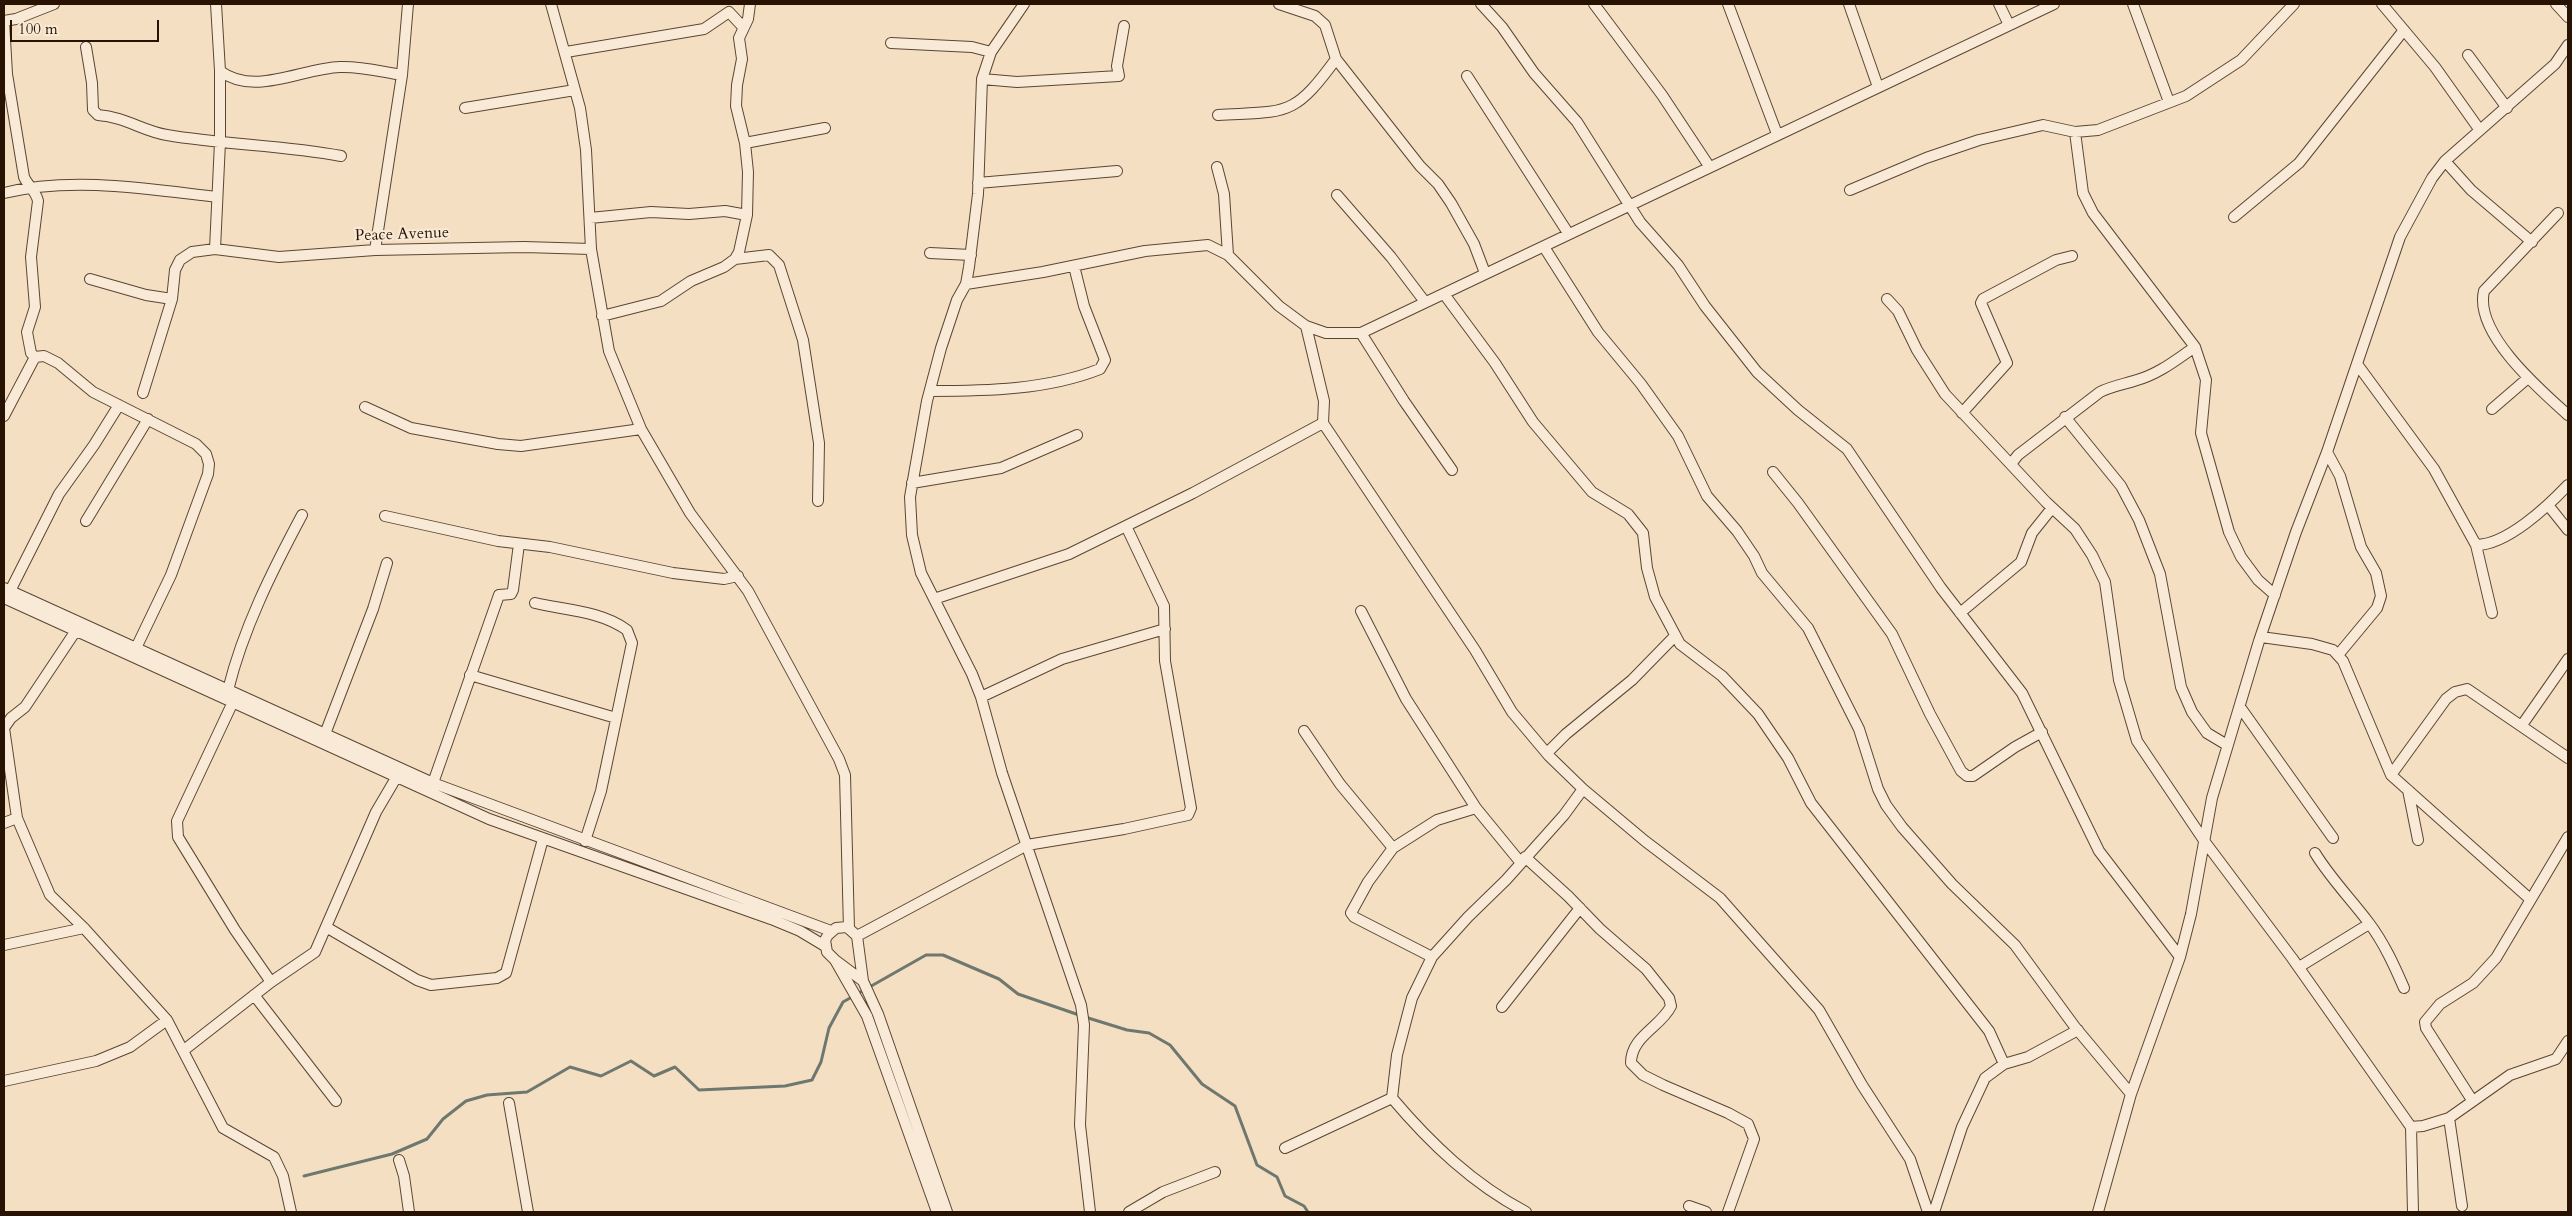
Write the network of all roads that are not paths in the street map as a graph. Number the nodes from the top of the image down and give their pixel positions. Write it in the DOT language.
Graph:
graph roads {
  1 [pos="54,4"];
  2 [pos="216,4"];
  3 [pos="408,4"];
  4 [pos="551,4"];
  5 [pos="750,4"];
  6 [pos="1024,4"];
  7 [pos="1279,4"];
  8 [pos="1481,4"];
  9 [pos="1594,4"];
  10 [pos="1728,4"];
  11 [pos="1849,4"];
  12 [pos="1998,4"];
  13 [pos="2054,4"];
  14 [pos="2133,4"];
  15 [pos="2294,4"];
  16 [pos="2382,4"];
  17 [pos="2556,4"];
  18 [pos="2568,17"];
  19 [pos="4,21"];
  20 [pos="2009,25"];
  21 [pos="1124,26"];
  22 [pos="743,27"];
  23 [pos="2404,30"];
  24 [pos="891,43"];
  25 [pos="2568,45"];
  26 [pos="86,47"];
  27 [pos="566,52"];
  28 [pos="991,52"];
  29 [pos="2468,55"];
  30 [pos="1336,59"];
  31 [pos="220,71"];
  32 [pos="402,75"];
  33 [pos="1467,76"];
  34 [pos="982,79"];
  35 [pos="1878,88"];
  36 [pos="575,90"];
  37 [pos="2169,102"];
  38 [pos="465,108"];
  39 [pos="2507,108"];
  40 [pos="1218,115"];
  41 [pos="825,128"];
  42 [pos="2479,129"];
  43 [pos="2074,132"];
  44 [pos="1777,134"];
  45 [pos="220,142"];
  46 [pos="745,143"];
  47 [pos="341,156"];
  48 [pos="2445,161"];
  49 [pos="1217,166"];
  50 [pos="1708,166"];
  51 [pos="1117,171"];
  52 [pos="978,183"];
  53 [pos="29,187"];
  54 [pos="1850,190"];
  55 [pos="4,194"];
  56 [pos="1337,195"];
  57 [pos="217,197"];
  58 [pos="1630,206"];
  59 [pos="2558,213"];
  60 [pos="747,215"];
  61 [pos="2234,217"];
  62 [pos="590,218"];
  63 [pos="1568,233"];
  64 [pos="2532,242"];
  65 [pos="1544,247"];
  66 [pos="592,249"];
  67 [pos="215,250"];
  68 [pos="375,250"];
  69 [pos="930,253"];
  70 [pos="971,255"];
  71 [pos="1228,256"];
  72 [pos="2072,256"];
  73 [pos="735,259"];
  74 [pos="1074,266"];
  75 [pos="1485,273"];
  76 [pos="90,279"];
  77 [pos="966,284"];
  78 [pos="1444,294"];
  79 [pos="172,299"];
  80 [pos="1887,299"];
  81 [pos="1425,302"];
  82 [pos="602,316"];
  83 [pos="1306,326"];
  84 [pos="1361,333"];
  85 [pos="2195,346"];
  86 [pos="35,357"];
  87 [pos="2357,364"];
  88 [pos="2528,378"];
  89 [pos="930,391"];
  90 [pos="143,393"];
  91 [pos="119,405"];
  92 [pos="365,407"];
  93 [pos="2492,409"];
  94 [pos="1962,413"];
  95 [pos="2568,414"];
  96 [pos="4,416"];
  97 [pos="2065,418"];
  98 [pos="148,419"];
  99 [pos="1323,423"];
  100 [pos="641,429"];
  101 [pos="1077,436"];
  102 [pos="2328,452"];
  103 [pos="2011,464"];
  104 [pos="1452,470"];
  105 [pos="1773,472"];
  106 [pos="912,483"];
  107 [pos="2568,485"];
  108 [pos="818,501"];
  109 [pos="2548,505"];
  110 [pos="2052,508"];
  111 [pos="302,515"];
  112 [pos="385,516"];
  113 [pos="86,521"];
  114 [pos="1126,526"];
  115 [pos="2568,530"];
  116 [pos="519,544"];
  117 [pos="2476,546"];
  118 [pos="387,563"];
  119 [pos="738,576"];
  120 [pos="6,592"];
  121 [pos="2275,595"];
  122 [pos="934,599"];
  123 [pos="535,603"];
  124 [pos="1361,611"];
  125 [pos="1960,613"];
  126 [pos="2492,613"];
  127 [pos="1165,629"];
  128 [pos="75,632"];
  129 [pos="1675,636"];
  130 [pos="2261,637"];
  131 [pos="136,648"];
  132 [pos="2338,655"];
  133 [pos="2568,659"];
  134 [pos="470,675"];
  135 [pos="228,690"];
  136 [pos="981,697"];
  137 [pos="232,704"];
  138 [pos="2240,707"];
  139 [pos="616,718"];
  140 [pos="5,723"];
  141 [pos="2522,725"];
  142 [pos="1304,731"];
  143 [pos="2042,732"];
  144 [pos="325,734"];
  145 [pos="2227,745"];
  146 [pos="1546,754"];
  147 [pos="2568,758"];
  148 [pos="2391,774"];
  149 [pos="396,778"];
  150 [pos="433,783"];
  151 [pos="1583,789"];
  152 [pos="2408,790"];
  153 [pos="1476,808"];
  154 [pos="18,818"];
  155 [pos="4,823"];
  156 [pos="2333,838"];
  157 [pos="2568,838"];
  158 [pos="543,839"];
  159 [pos="2418,840"];
  160 [pos="585,841"];
  161 [pos="2205,842"];
  162 [pos="1027,845"];
  163 [pos="1392,848"];
  164 [pos="2315,853"];
  165 [pos="1523,860"];
  166 [pos="2530,898"];
  167 [pos="1580,908"];
  168 [pos="2369,924"];
  169 [pos="326,926"];
  170 [pos="84,928"];
  171 [pos="832,931"];
  172 [pos="853,932"];
  173 [pos="4,945"];
  174 [pos="825,946"];
  175 [pos="1432,957"];
  176 [pos="2180,958"];
  177 [pos="836,960"];
  178 [pos="2299,967"];
  179 [pos="271,982"];
  180 [pos="865,985"];
  181 [pos="2404,988"];
  182 [pos="254,995"];
  183 [pos="1502,1007"];
  184 [pos="167,1020"];
  185 [pos="2078,1030"];
  186 [pos="2568,1041"];
  187 [pos="184,1050"];
  188 [pos="2004,1064"];
  189 [pos="4,1081"];
  190 [pos="2131,1094"];
  191 [pos="1392,1098"];
  192 [pos="2472,1100"];
  193 [pos="336,1101"];
  194 [pos="509,1103"];
  195 [pos="2449,1118"];
  196 [pos="2411,1127"];
  197 [pos="1285,1148"];
  198 [pos="399,1160"];
  199 [pos="1215,1172"];
  200 [pos="1690,1206"];
  201 [pos="2462,1206"];
  202 [pos="292,1212"];
  203 [pos="409,1212"];
  204 [pos="528,1212"];
  205 [pos="937,1212"];
  206 [pos="947,1212"];
  207 [pos="1090,1212"];
  208 [pos="1129,1212"];
  209 [pos="1526,1212"];
  210 [pos="1706,1212"];
  211 [pos="1728,1212"];
  212 [pos="1928,1212"];
  213 [pos="1934,1212"];
  214 [pos="2098,1212"];
  215 [pos="2413,1212"];
  1 -- 19 [label="street"];
  2 -- 31 [label="street"];
  3 -- 32 [label="street"];
  4 -- 27 [label="street"];
  5 -- 22 [label="street"];
  6 -- 28 [label="street"];
  7 -- 30 [label="street"];
  8 -- 58 [label="street"];
  9 -- 50 [label="street"];
  10 -- 44 [label="street"];
  11 -- 35 [label="street"];
  12 -- 20 [label="street"];
  13 -- 20 [label="street"];
  14 -- 37 [label="street"];
  15 -- 37 [label="street"];
  16 -- 23 [label="street"];
  17 -- 18 [label="street"];
  19 -- 53 [label="street"];
  20 -- 35 [label="street"];
  21 -- 34 [label="street"];
  22 -- 27 [label="street"];
  22 -- 46 [label="street"];
  23 -- 42 [label="street"];
  23 -- 61 [label="street"];
  24 -- 28 [label="street"];
  25 -- 39 [label="street"];
  26 -- 45 [label="street"];
  27 -- 36 [label="street"];
  28 -- 34 [label="street"];
  29 -- 39 [label="street"];
  30 -- 40 [label="street"];
  30 -- 75 [label="street"];
  31 -- 32 [label="street"];
  31 -- 45 [label="street"];
  32 -- 68 [label="street"];
  33 -- 63 [label="street"];
  34 -- 52 [label="street"];
  35 -- 44 [label="street"];
  36 -- 38 [label="street"];
  36 -- 62 [label="street"];
  37 -- 43 [label="street"];
  39 -- 42 [label="street"];
  41 -- 46 [label="street"];
  42 -- 48 [label="street"];
  43 -- 54 [label="street"];
  43 -- 85 [label="street"];
  44 -- 50 [label="street"];
  45 -- 47 [label="street"];
  45 -- 57 [label="street"];
  46 -- 60 [label="street"];
  48 -- 64 [label="street"];
  48 -- 87 [label="street"];
  49 -- 71 [label="street"];
  50 -- 58 [label="street"];
  51 -- 52 [label="street"];
  52 -- 70 [label="street"];
  53 -- 55 [label="street"];
  53 -- 57 [label="street"];
  53 -- 86 [label="street"];
  56 -- 81 [label="street"];
  57 -- 67 [label="street"];
  58 -- 63 [label="street"];
  58 -- 125 [label="street"];
  59 -- 64 [label="street"];
  60 -- 62 [label="street"];
  60 -- 73 [label="street"];
  62 -- 66 [label="street"];
  63 -- 65 [label="street"];
  64 -- 88 [label="street"];
  65 -- 75 [label="street"];
  65 -- 185 [label="street"];
  66 -- 68 [label="street, Peace Avenue"];
  66 -- 82 [label="street"];
  67 -- 68 [label="street, Peace Avenue"];
  67 -- 79 [label="street, Peace Avenue"];
  69 -- 70 [label="street"];
  70 -- 77 [label="street"];
  71 -- 74 [label="street"];
  71 -- 83 [label="street"];
  72 -- 94 [label="street"];
  73 -- 82 [label="street"];
  73 -- 108 [label="street"];
  74 -- 77 [label="street"];
  74 -- 89 [label="street"];
  75 -- 78 [label="street"];
  76 -- 79 [label="street"];
  77 -- 89 [label="street"];
  78 -- 81 [label="street"];
  78 -- 129 [label="street"];
  79 -- 90 [label="street, Peace Avenue"];
  80 -- 94 [label="street"];
  81 -- 84 [label="street"];
  82 -- 100 [label="street"];
  83 -- 84 [label="street"];
  83 -- 99 [label="street"];
  84 -- 104 [label="street"];
  85 -- 97 [label="street"];
  85 -- 121 [label="street"];
  86 -- 91 [label="street"];
  86 -- 96 [label="street"];
  87 -- 102 [label="street"];
  87 -- 117 [label="street"];
  88 -- 93 [label="street"];
  88 -- 95 [label="street"];
  89 -- 106 [label="street"];
  91 -- 98 [label="street"];
  91 -- 120 [label="street"];
  92 -- 100 [label="street"];
  94 -- 103 [label="street"];
  97 -- 103 [label="street"];
  97 -- 145 [label="street"];
  98 -- 113 [label="street"];
  98 -- 131 [label="street"];
  99 -- 114 [label="street"];
  99 -- 146 [label="street"];
  100 -- 119 [label="street"];
  101 -- 106 [label="street"];
  102 -- 121 [label="street"];
  102 -- 132 [label="street"];
  103 -- 110 [label="street"];
  105 -- 143 [label="street"];
  106 -- 122 [label="street"];
  107 -- 109 [label="street"];
  109 -- 115 [label="street"];
  109 -- 117 [label="street"];
  110 -- 125 [label="street"];
  110 -- 161 [label="street"];
  111 -- 135 [label="street"];
  112 -- 116 [label="street"];
  114 -- 122 [label="street"];
  114 -- 127 [label="street"];
  116 -- 119 [label="street"];
  116 -- 134 [label="street"];
  117 -- 126 [label="street"];
  118 -- 144 [label="street"];
  119 -- 172 [label="street"];
  120 -- 128 [label="street"];
  120 -- 131 [label="street"];
  121 -- 130 [label="street"];
  122 -- 136 [label="street"];
  123 -- 139 [label="street"];
  124 -- 153 [label="street"];
  125 -- 143 [label="street"];
  127 -- 136 [label="street"];
  127 -- 162 [label="street"];
  128 -- 137 [label="street"];
  128 -- 140 [label="street"];
  129 -- 146 [label="street"];
  129 -- 188 [label="street"];
  130 -- 132 [label="street"];
  130 -- 138 [label="street"];
  131 -- 135 [label="street"];
  132 -- 148 [label="street"];
  133 -- 141 [label="street"];
  134 -- 139 [label="street"];
  134 -- 150 [label="street"];
  135 -- 144 [label="street"];
  136 -- 162 [label="street"];
  137 -- 149 [label="street"];
  137 -- 179 [label="street"];
  138 -- 145 [label="street"];
  138 -- 156 [label="street"];
  139 -- 160 [label="street"];
  140 -- 154 [label="street"];
  141 -- 147 [label="street"];
  141 -- 148 [label="street"];
  142 -- 163 [label="street"];
  143 -- 176 [label="street"];
  144 -- 150 [label="street"];
  145 -- 161 [label="street"];
  146 -- 151 [label="street"];
  148 -- 152 [label="street"];
  149 -- 158 [label="street"];
  149 -- 169 [label="street"];
  150 -- 160 [label="street"];
  151 -- 165 [label="street"];
  151 -- 212 [label="street"];
  152 -- 159 [label="street"];
  152 -- 166 [label="street"];
  153 -- 163 [label="street"];
  153 -- 165 [label="street"];
  154 -- 155 [label="street"];
  154 -- 170 [label="street"];
  157 -- 166 [label="street"];
  158 -- 169 [label="street"];
  158 -- 174 [label="street"];
  160 -- 171 [label="street"];
  161 -- 176 [label="street"];
  161 -- 178 [label="street"];
  162 -- 172 [label="street"];
  162 -- 207 [label="street"];
  163 -- 175 [label="street"];
  164 -- 168 [label="street"];
  165 -- 167 [label="street"];
  165 -- 175 [label="street"];
  166 -- 192 [label="street"];
  167 -- 183 [label="street"];
  167 -- 211 [label="street"];
  168 -- 178 [label="street"];
  168 -- 181 [label="street"];
  169 -- 179 [label="street"];
  170 -- 173 [label="street"];
  170 -- 184 [label="street"];
  171 -- 172 [label="street"];
  171 -- 174 [label="street"];
  172 -- 180 [label="street"];
  174 -- 177 [label="street"];
  175 -- 191 [label="street"];
  176 -- 190 [label="street"];
  177 -- 180 [label="street"];
  177 -- 205 [label="street"];
  178 -- 196 [label="street"];
  179 -- 182 [label="street"];
  180 -- 206 [label="street"];
  182 -- 187 [label="street"];
  182 -- 193 [label="street"];
  184 -- 187 [label="street"];
  184 -- 189 [label="street"];
  185 -- 188 [label="street"];
  185 -- 190 [label="street"];
  186 -- 192 [label="street"];
  187 -- 202 [label="street"];
  188 -- 213 [label="street"];
  190 -- 214 [label="street"];
  191 -- 197 [label="street"];
  191 -- 209 [label="street"];
  192 -- 195 [label="street"];
  194 -- 204 [label="street"];
  195 -- 196 [label="street"];
  195 -- 201 [label="street"];
  196 -- 215 [label="street"];
  198 -- 203 [label="street"];
  199 -- 208 [label="street"];
  200 -- 210 [label="street"];
}
